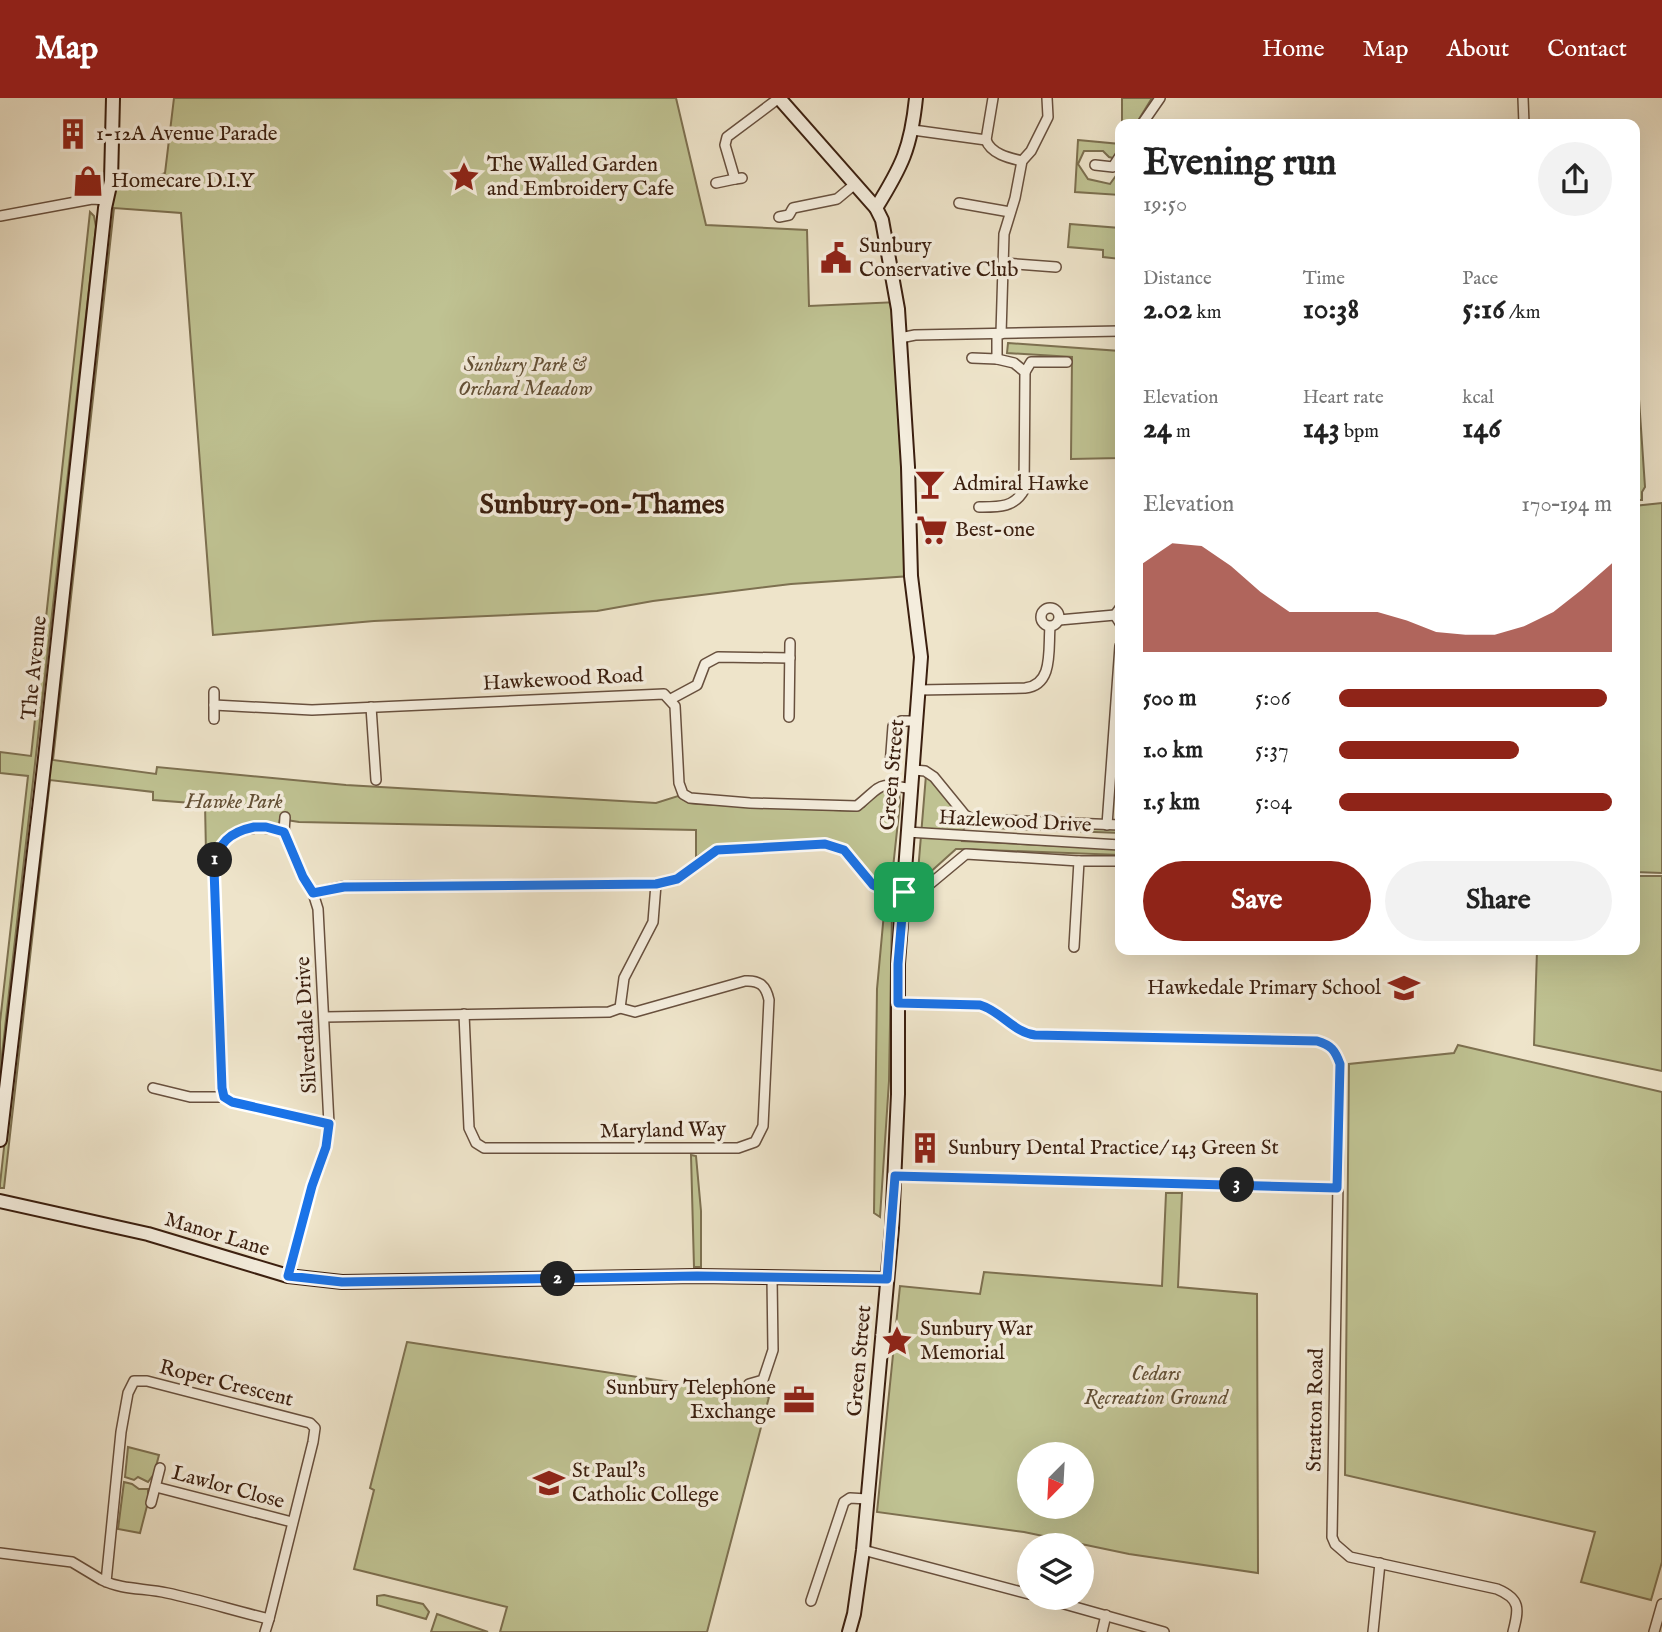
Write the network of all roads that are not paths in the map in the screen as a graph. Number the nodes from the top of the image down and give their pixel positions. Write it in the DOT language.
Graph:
graph roads {
  1 [pos="113,98"];
  2 [pos="779,98"];
  3 [pos="916,98"];
  4 [pos="993,98"];
  5 [pos="1047,98"];
  6 [pos="1160,98"];
  7 [pos="1523,98"];
  8 [pos="1145,119"];
  9 [pos="1524,119"];
  10 [pos="913,130"];
  11 [pos="986,140"];
  12 [pos="1022,161"];
  13 [pos="1115,163"];
  14 [pos="1095,165"];
  15 [pos="716,183"];
  16 [pos="855,184"];
  17 [pos="107,200"];
  18 [pos="959,203"];
  19 [pos="876,208"];
  20 [pos="1010,212"];
  21 [pos="0,216"];
  22 [pos="779,217"];
  23 [pos="1004,263"];
  24 [pos="1056,267"];
  25 [pos="1115,331"];
  26 [pos="999,334"];
  27 [pos="900,338"];
  28 [pos="971,358"];
  29 [pos="997,359"];
  30 [pos="1067,362"];
  31 [pos="1025,372"];
  32 [pos="979,507"];
  33 [pos="1115,615"];
  34 [pos="1059,620"];
  35 [pos="1050,627"];
  36 [pos="790,643"];
  37 [pos="790,658"];
  38 [pos="918,690"];
  39 [pos="214,692"];
  40 [pos="671,699"];
  41 [pos="214,705"];
  42 [pos="789,705"];
  43 [pos="777,706"];
  44 [pos="371,707"];
  45 [pos="1115,715"];
  46 [pos="789,717"];
  47 [pos="214,719"];
  48 [pos="917,721"];
  49 [pos="890,766"];
  50 [pos="914,769"];
  51 [pos="376,780"];
  52 [pos="912,789"];
  53 [pos="285,817"];
  54 [pos="1107,825"];
  55 [pos="1115,825"];
  56 [pos="284,832"];
  57 [pos="907,832"];
  58 [pos="1115,845"];
  59 [pos="1079,861"];
  60 [pos="1115,861"];
  61 [pos="656,884"];
  62 [pos="313,893"];
  63 [pos="904,895"];
  64 [pos="1074,947"];
  65 [pos="898,1003"];
  66 [pos="620,1008"];
  67 [pos="464,1014"];
  68 [pos="325,1017"];
  69 [pos="153,1088"];
  70 [pos="224,1097"];
  71 [pos="329,1124"];
  72 [pos="0,1140"];
  73 [pos="895,1176"];
  74 [pos="1337,1188"];
  75 [pos="0,1201"];
  76 [pos="288,1276"];
  77 [pos="772,1278"];
  78 [pos="887,1279"];
  79 [pos="749,1384"];
  80 [pos="160,1468"];
  81 [pos="156,1487"];
  82 [pos="867,1499"];
  83 [pos="151,1503"];
  84 [pos="292,1522"];
  85 [pos="863,1550"];
  86 [pos="0,1553"];
  87 [pos="1380,1563"];
  88 [pos="106,1582"];
  89 [pos="1017,1591"];
  90 [pos="811,1601"];
  91 [pos="1662,1604"];
  92 [pos="1087,1610"];
  93 [pos="1106,1615"];
  94 [pos="269,1619"];
  95 [pos="265,1632"];
  96 [pos="849,1632"];
  97 [pos="1102,1632"];
  98 [pos="1164,1632"];
  99 [pos="1373,1632"];
  100 [pos="1513,1632"];
  101 [pos="1654,1632"];
  1 -- 17 [label="street, The Avenue"];
  2 -- 15 [label="street"];
  2 -- 16 [label="street"];
  3 -- 10 [label="street"];
  4 -- 11 [label="street"];
  5 -- 12 [label="street"];
  6 -- 8 [label="street"];
  7 -- 9 [label="street"];
  10 -- 11 [label="street"];
  10 -- 19 [label="street"];
  11 -- 12 [label="street"];
  12 -- 20 [label="street"];
  13 -- 14 [label="street"];
  16 -- 19 [label="street"];
  16 -- 22 [label="street"];
  17 -- 21 [label="street"];
  17 -- 72 [label="street, The Avenue"];
  18 -- 20 [label="street"];
  19 -- 27 [label="street, Green Street"];
  20 -- 23 [label="street"];
  23 -- 24 [label="street"];
  23 -- 26 [label="street"];
  25 -- 26 [label="street"];
  26 -- 27 [label="street"];
  26 -- 29 [label="street"];
  27 -- 38 [label="street, Green Street"];
  28 -- 29 [label="street"];
  29 -- 31 [label="street"];
  30 -- 31 [label="street"];
  31 -- 32 [label="street"];
  33 -- 34 [label="street"];
  34 -- 35 [label="street"];
  34 -- 35 [label="street"];
  35 -- 38 [label="street"];
  36 -- 37 [label="street"];
  37 -- 40 [label="street"];
  37 -- 42 [label="street"];
  38 -- 48 [label="street, Green Street"];
  39 -- 41 [label="street"];
  40 -- 44 [label="street, Hawkewood Road"];
  40 -- 52 [label="street, Hawkewood Road"];
  41 -- 44 [label="street, Hawkewood Road"];
  41 -- 47 [label="street"];
  42 -- 43 [label="street"];
  42 -- 46 [label="street"];
  44 -- 51 [label="street"];
  45 -- 54 [label="street"];
  48 -- 49 [label="street"];
  48 -- 50 [label="street, Green Street"];
  50 -- 52 [label="street, Green Street"];
  50 -- 54 [label="street"];
  52 -- 57 [label="street, Green Street"];
  53 -- 56 [label="street"];
  54 -- 55 [label="street"];
  56 -- 62 [label="street, Silverdale Drive"];
  56 -- 70 [label="street"];
  57 -- 58 [label="street, Hazlewood Drive"];
  57 -- 63 [label="street, Green Street"];
  59 -- 60 [label="street"];
  59 -- 63 [label="street"];
  59 -- 64 [label="street"];
  61 -- 62 [label="street"];
  61 -- 63 [label="street"];
  61 -- 66 [label="street"];
  62 -- 68 [label="street, Silverdale Drive"];
  63 -- 65 [label="street, Green Street"];
  65 -- 73 [label="street, Green Street"];
  65 -- 74 [label="street, Stratton Road"];
  66 -- 67 [label="street, Maryland Way"];
  66 -- 67 [label="street, Maryland Way"];
  67 -- 68 [label="street, Maryland Way"];
  68 -- 71 [label="street, Silverdale Drive"];
  69 -- 70 [label="street"];
  70 -- 71 [label="street"];
  71 -- 76 [label="street, Silverdale Drive"];
  73 -- 74 [label="street"];
  73 -- 78 [label="street, Green Street"];
  74 -- 87 [label="street, Stratton Road"];
  75 -- 76 [label="street, Manor Lane"];
  76 -- 77 [label="street, Manor Lane"];
  77 -- 78 [label="street, Manor Lane"];
  77 -- 79 [label="street"];
  78 -- 82 [label="street, Green Street"];
  80 -- 81 [label="street, Lawlor Close"];
  81 -- 83 [label="street, Lawlor Close"];
  81 -- 84 [label="street, Lawlor Close"];
  82 -- 85 [label="street, Green Street"];
  82 -- 90 [label="street"];
  84 -- 88 [label="street, Roper Crescent"];
  84 -- 94 [label="street, Roper Crescent"];
  85 -- 89 [label="street"];
  85 -- 96 [label="street, Green Street"];
  86 -- 88 [label="street"];
  87 -- 99 [label="street"];
  87 -- 100 [label="street, Stratton Road"];
  88 -- 94 [label="street"];
  91 -- 101 [label="street"];
  92 -- 93 [label="street"];
  93 -- 97 [label="street"];
  93 -- 98 [label="street"];
  94 -- 95 [label="street, Roper Crescent"];
}
